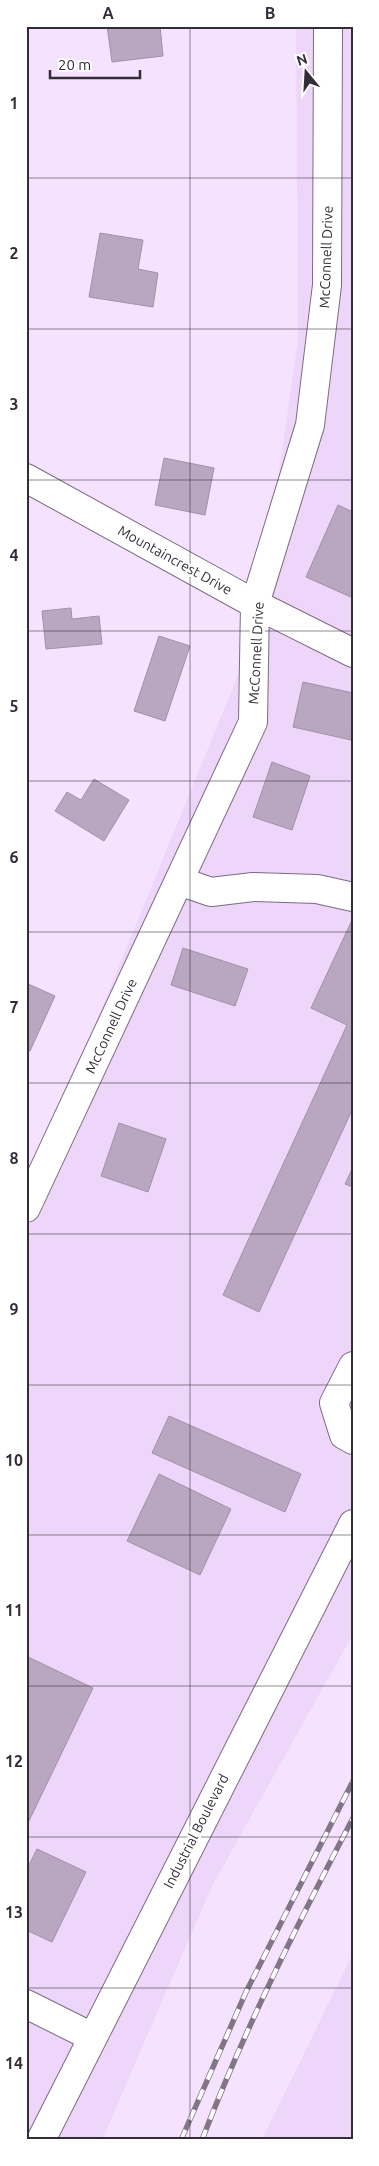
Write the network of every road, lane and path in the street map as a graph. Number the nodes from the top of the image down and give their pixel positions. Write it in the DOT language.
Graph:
graph roads {
  1 [pos="328,26"];
  2 [pos="26,478"];
  3 [pos="256,604"];
  4 [pos="353,653"];
  5 [pos="179,880"];
  6 [pos="353,897"];
  7 [pos="26,1208"];
  8 [pos="353,1366"];
  9 [pos="353,1440"];
  10 [pos="353,1524"];
  11 [pos="26,2004"];
  12 [pos="92,2037"];
  13 [pos="40,2140"];
  1 -- 3 [label="street, McConnell Drive"];
  2 -- 3 [label="street, Mountaincrest Drive"];
  3 -- 4 [label="street, Mountaincrest Drive"];
  3 -- 5 [label="street, McConnell Drive"];
  5 -- 6 [label="street"];
  5 -- 7 [label="street, McConnell Drive"];
  8 -- 9 [label="street"];
  10 -- 12 [label="street, Industrial Boulevard"];
  11 -- 12 [label="street"];
  12 -- 13 [label="street, Industrial Boulevard"];
}
